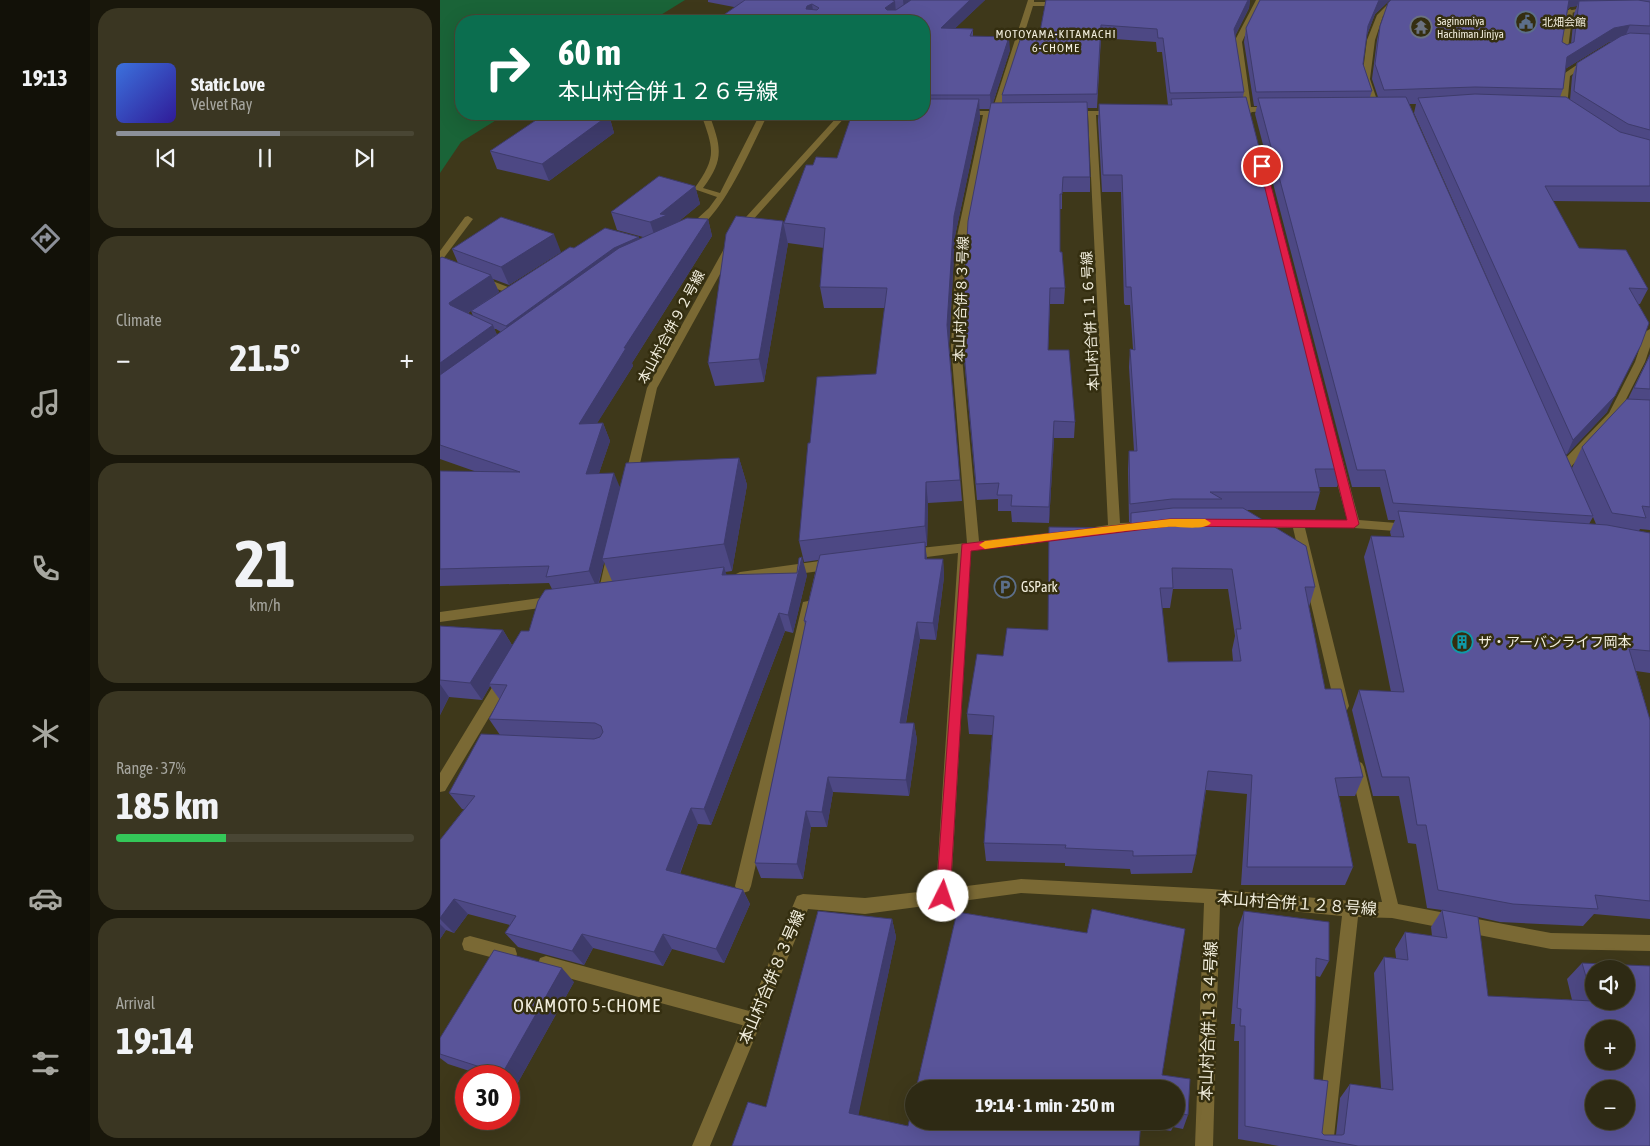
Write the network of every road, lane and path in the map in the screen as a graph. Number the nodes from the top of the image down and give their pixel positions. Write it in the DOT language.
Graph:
graph roads {
  1 [pos="1396,0"];
  2 [pos="1030,2"];
  3 [pos="1254,2"];
  4 [pos="1069,4"];
  5 [pos="1603,7"];
  6 [pos="1598,55"];
  7 [pos="1563,56"];
  8 [pos="1554,108"];
  9 [pos="1277,109"];
  10 [pos="1366,109"];
  11 [pos="1218,110"];
  12 [pos="991,113"];
  13 [pos="1014,113"];
  14 [pos="1063,113"];
  15 [pos="1121,113"];
  16 [pos="958,114"];
  17 [pos="1092,114"];
  18 [pos="1249,114"];
  19 [pos="707,120"];
  20 [pos="761,120"];
  21 [pos="836,120"];
  22 [pos="723,196"];
  23 [pos="468,219"];
  24 [pos="680,235"];
  25 [pos="440,257"];
  26 [pos="475,278"];
  27 [pos="510,291"];
  28 [pos="1650,332"];
  29 [pos="1334,447"];
  30 [pos="1564,467"];
  31 [pos="628,491"];
  32 [pos="1160,523"];
  33 [pos="1239,524"];
  34 [pos="1354,524"];
  35 [pos="1298,525"];
  36 [pos="1114,528"];
  37 [pos="1421,529"];
  38 [pos="615,547"];
  39 [pos="969,547"];
  40 [pos="896,556"];
  41 [pos="847,563"];
  42 [pos="730,578"];
  43 [pos="604,594"];
  44 [pos="810,596"];
  45 [pos="567,599"];
  46 [pos="549,602"];
  47 [pos="440,617"];
  48 [pos="539,618"];
  49 [pos="511,668"];
  50 [pos="1345,718"];
  51 [pos="1355,756"];
  52 [pos="440,786"];
  53 [pos="743,886"];
  54 [pos="943,896"];
  55 [pos="1212,896"];
  56 [pos="1351,908"];
  57 [pos="1392,910"];
  58 [pos="1650,943"];
  59 [pos="470,944"];
  60 [pos="753,1020"];
  61 [pos="701,1146"];
  62 [pos="1204,1146"];
  63 [pos="1324,1146"];
  1 -- 10 [label="street"];
  2 -- 4 [label="street"];
  2 -- 12 [label="street, 本山村合併８３号線"];
  3 -- 18 [label="street"];
  5 -- 7 [label="street"];
  6 -- 8 [label="street"];
  9 -- 18 [label="street"];
  11 -- 18 [label="street"];
  12 -- 13 [label="street"];
  12 -- 16 [label="street"];
  12 -- 39 [label="street, 本山村合併８３号線"];
  14 -- 17 [label="street"];
  15 -- 17 [label="street"];
  17 -- 36 [label="street, 本山村合併１１６号線"];
  19 -- 22 [label="street"];
  20 -- 22 [label="street"];
  21 -- 31 [label="street, 本山村合併９２号線"];
  22 -- 24 [label="street"];
  23 -- 25 [label="street"];
  26 -- 27 [label="street"];
  28 -- 30 [label="street"];
  29 -- 34 [label="street"];
  32 -- 36 [label="street"];
  33 -- 35 [label="street"];
  34 -- 35 [label="street"];
  34 -- 37 [label="street"];
  35 -- 50 [label="street"];
  36 -- 39 [label="street"];
  38 -- 43 [label="street"];
  39 -- 40 [label="street"];
  39 -- 54 [label="street, 本山村合併８３号線"];
  41 -- 42 [label="street"];
  44 -- 53 [label="street"];
  45 -- 46 [label="street"];
  46 -- 47 [label="street"];
  46 -- 48 [label="street"];
  49 -- 52 [label="street"];
  51 -- 57 [label="street"];
  54 -- 55 [label="street, 本山村合併１２８号線"];
  54 -- 60 [label="street, 本山村合併８３号線"];
  55 -- 56 [label="street, 本山村合併１２８号線"];
  55 -- 62 [label="street, 本山村合併１３４号線"];
  56 -- 57 [label="street, 本山村合併１２８号線"];
  56 -- 63 [label="street"];
  57 -- 58 [label="street, 本山村合併１２８号線"];
  59 -- 60 [label="street"];
  60 -- 61 [label="street, 本山村合併８３号線"];
}
